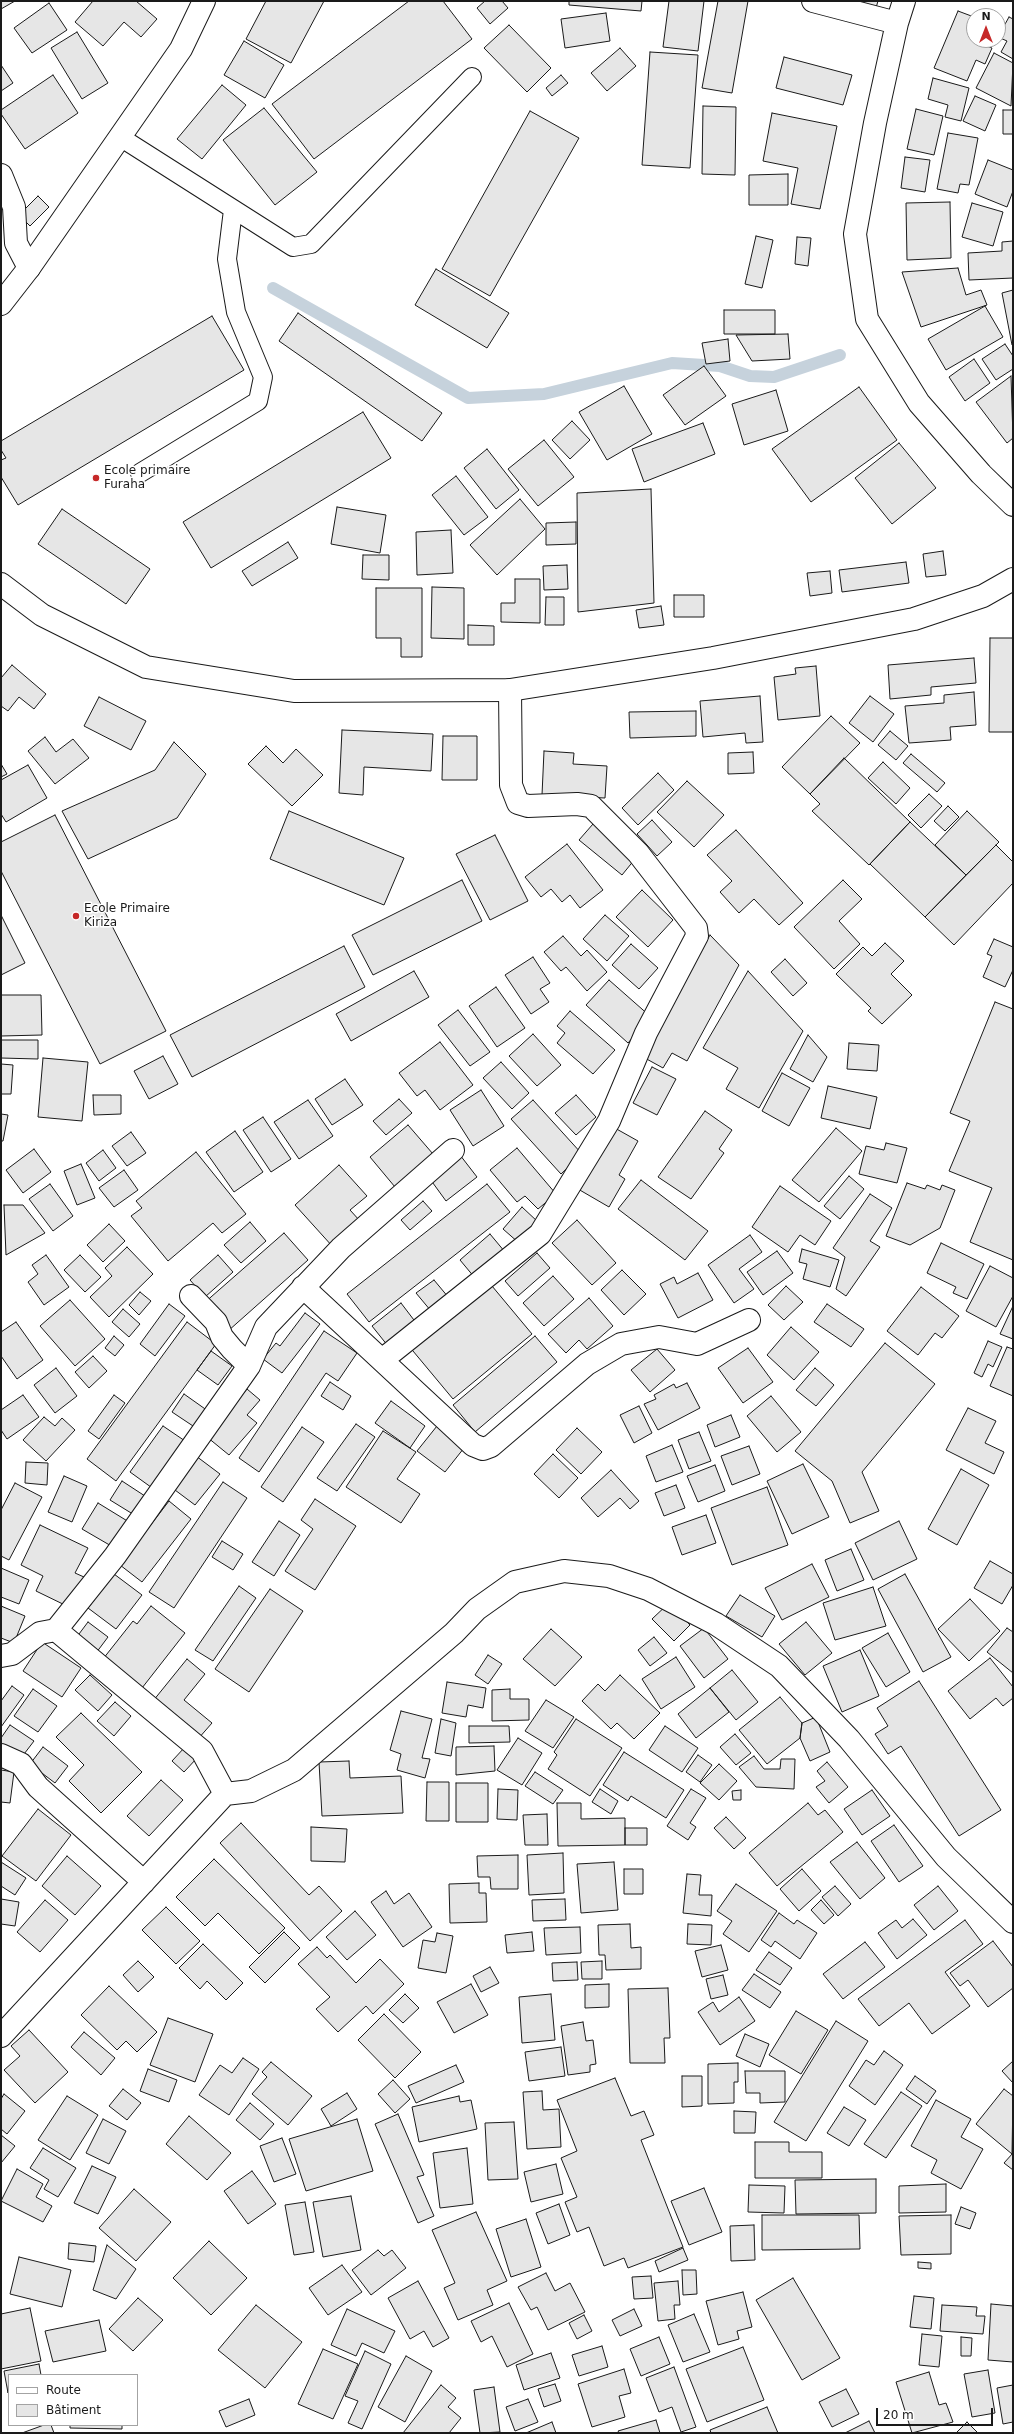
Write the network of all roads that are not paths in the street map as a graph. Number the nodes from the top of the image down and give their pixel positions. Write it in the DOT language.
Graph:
graph roads {
  1 [pos="204,1"];
  2 [pos="813,1"];
  3 [pos="904,1"];
  4 [pos="897,23"];
  5 [pos="472,77"];
  6 [pos="120,137"];
  7 [pos="1,175"];
  8 [pos="233,210"];
  9 [pos="29,268"];
  10 [pos="1,304"];
  11 [pos="140,472"];
  12 [pos="1013,505"];
  13 [pos="1013,579"];
  14 [pos="1,584"];
  15 [pos="510,690"];
  16 [pos="453,1150"];
  17 [pos="303,1287"];
  18 [pos="191,1296"];
  19 [pos="749,1320"];
  20 [pos="382,1360"];
  21 [pos="249,1366"];
  22 [pos="56,1630"];
  23 [pos="1,1656"];
  24 [pos="1,1755"];
  25 [pos="225,1794"];
  26 [pos="144,1882"];
  27 [pos="1013,1922"];
  28 [pos="1,2036"];
  1 -- 6 [label="street"];
  2 -- 4 [label="street"];
  3 -- 4 [label="street"];
  4 -- 12 [label="street"];
  5 -- 8 [label="lane"];
  6 -- 8 [label="lane"];
  6 -- 9 [label="street"];
  7 -- 9 [label="street"];
  8 -- 11 [label="lane"];
  9 -- 10 [label="street"];
  13 -- 15 [label="street"];
  14 -- 15 [label="street"];
  15 -- 20 [label="street"];
  16 -- 17 [label="street"];
  17 -- 20 [label="street"];
  17 -- 21 [label="street"];
  18 -- 21 [label="street"];
  19 -- 20 [label="street"];
  21 -- 22 [label="street"];
  22 -- 23 [label="street"];
  22 -- 25 [label="street"];
  24 -- 26 [label="street"];
  25 -- 26 [label="street"];
  25 -- 27 [label="street"];
  26 -- 28 [label="street"];
}
